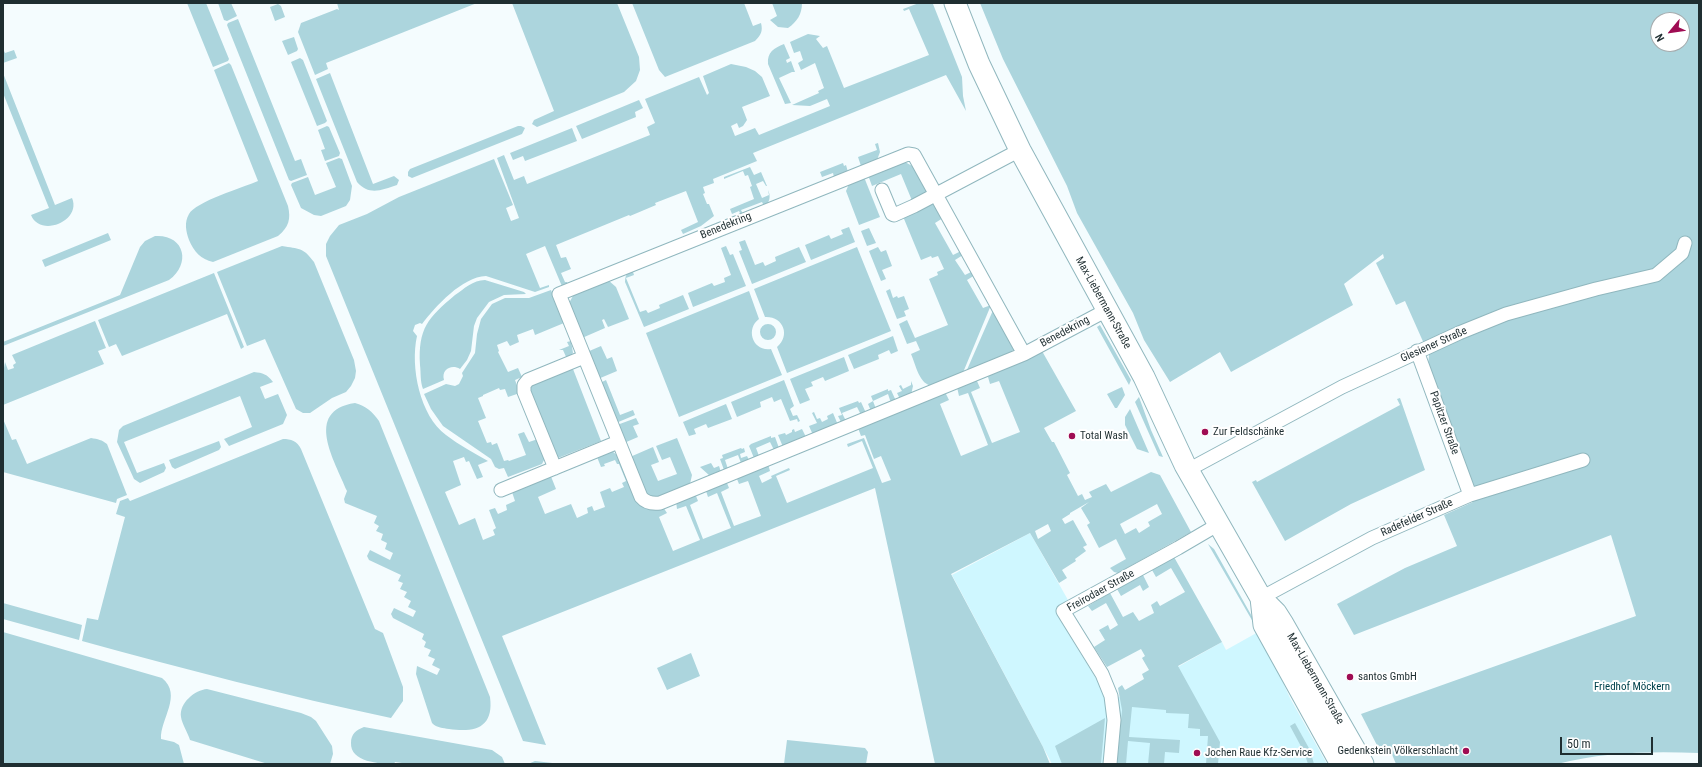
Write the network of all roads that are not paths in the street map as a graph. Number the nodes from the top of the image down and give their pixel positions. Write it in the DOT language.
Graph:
graph roads {
  1 [pos="955,3"];
  2 [pos="1020,150"];
  3 [pos="882,190"];
  4 [pos="936,194"];
  5 [pos="1685,243"];
  6 [pos="1107,310"];
  7 [pos="1417,351"];
  8 [pos="1024,354"];
  9 [pos="584,357"];
  10 [pos="618,442"];
  11 [pos="1583,460"];
  12 [pos="555,468"];
  13 [pos="1188,470"];
  14 [pos="501,490"];
  15 [pos="1470,495"];
  16 [pos="1218,524"];
  17 [pos="1261,598"];
  18 [pos="1110,764"];
  19 [pos="1341,764"];
  20 [pos="1363,764"];
  1 -- 2 [label="main road, Max-Liebermann-Straße"];
  2 -- 4 [label="street"];
  2 -- 6 [label="main road, Max-Liebermann-Straße"];
  3 -- 4 [label="street"];
  4 -- 8 [label="street, Benedekring"];
  4 -- 9 [label="street, Benedekring"];
  5 -- 7 [label="street, Glesiener Straße"];
  6 -- 8 [label="street, Benedekring"];
  6 -- 13 [label="main road, Max-Liebermann-Straße"];
  7 -- 13 [label="street, Glesiener Straße"];
  7 -- 15 [label="street, Papitzer Straße"];
  8 -- 10 [label="street, Benedekring"];
  9 -- 10 [label="street, Benedekring"];
  9 -- 12 [label="street"];
  10 -- 12 [label="street"];
  11 -- 15 [label="street, Radefelder Straße"];
  12 -- 14 [label="street"];
  13 -- 16 [label="main road, Max-Liebermann-Straße"];
  15 -- 17 [label="street, Radefelder Straße"];
  16 -- 17 [label="main road, Max-Liebermann-Straße"];
  16 -- 18 [label="street, Freirodaer Straße"];
  17 -- 19 [label="main road, Max-Liebermann-Straße"];
  17 -- 20 [label="main road, Max-Liebermann-Straße"];
}
